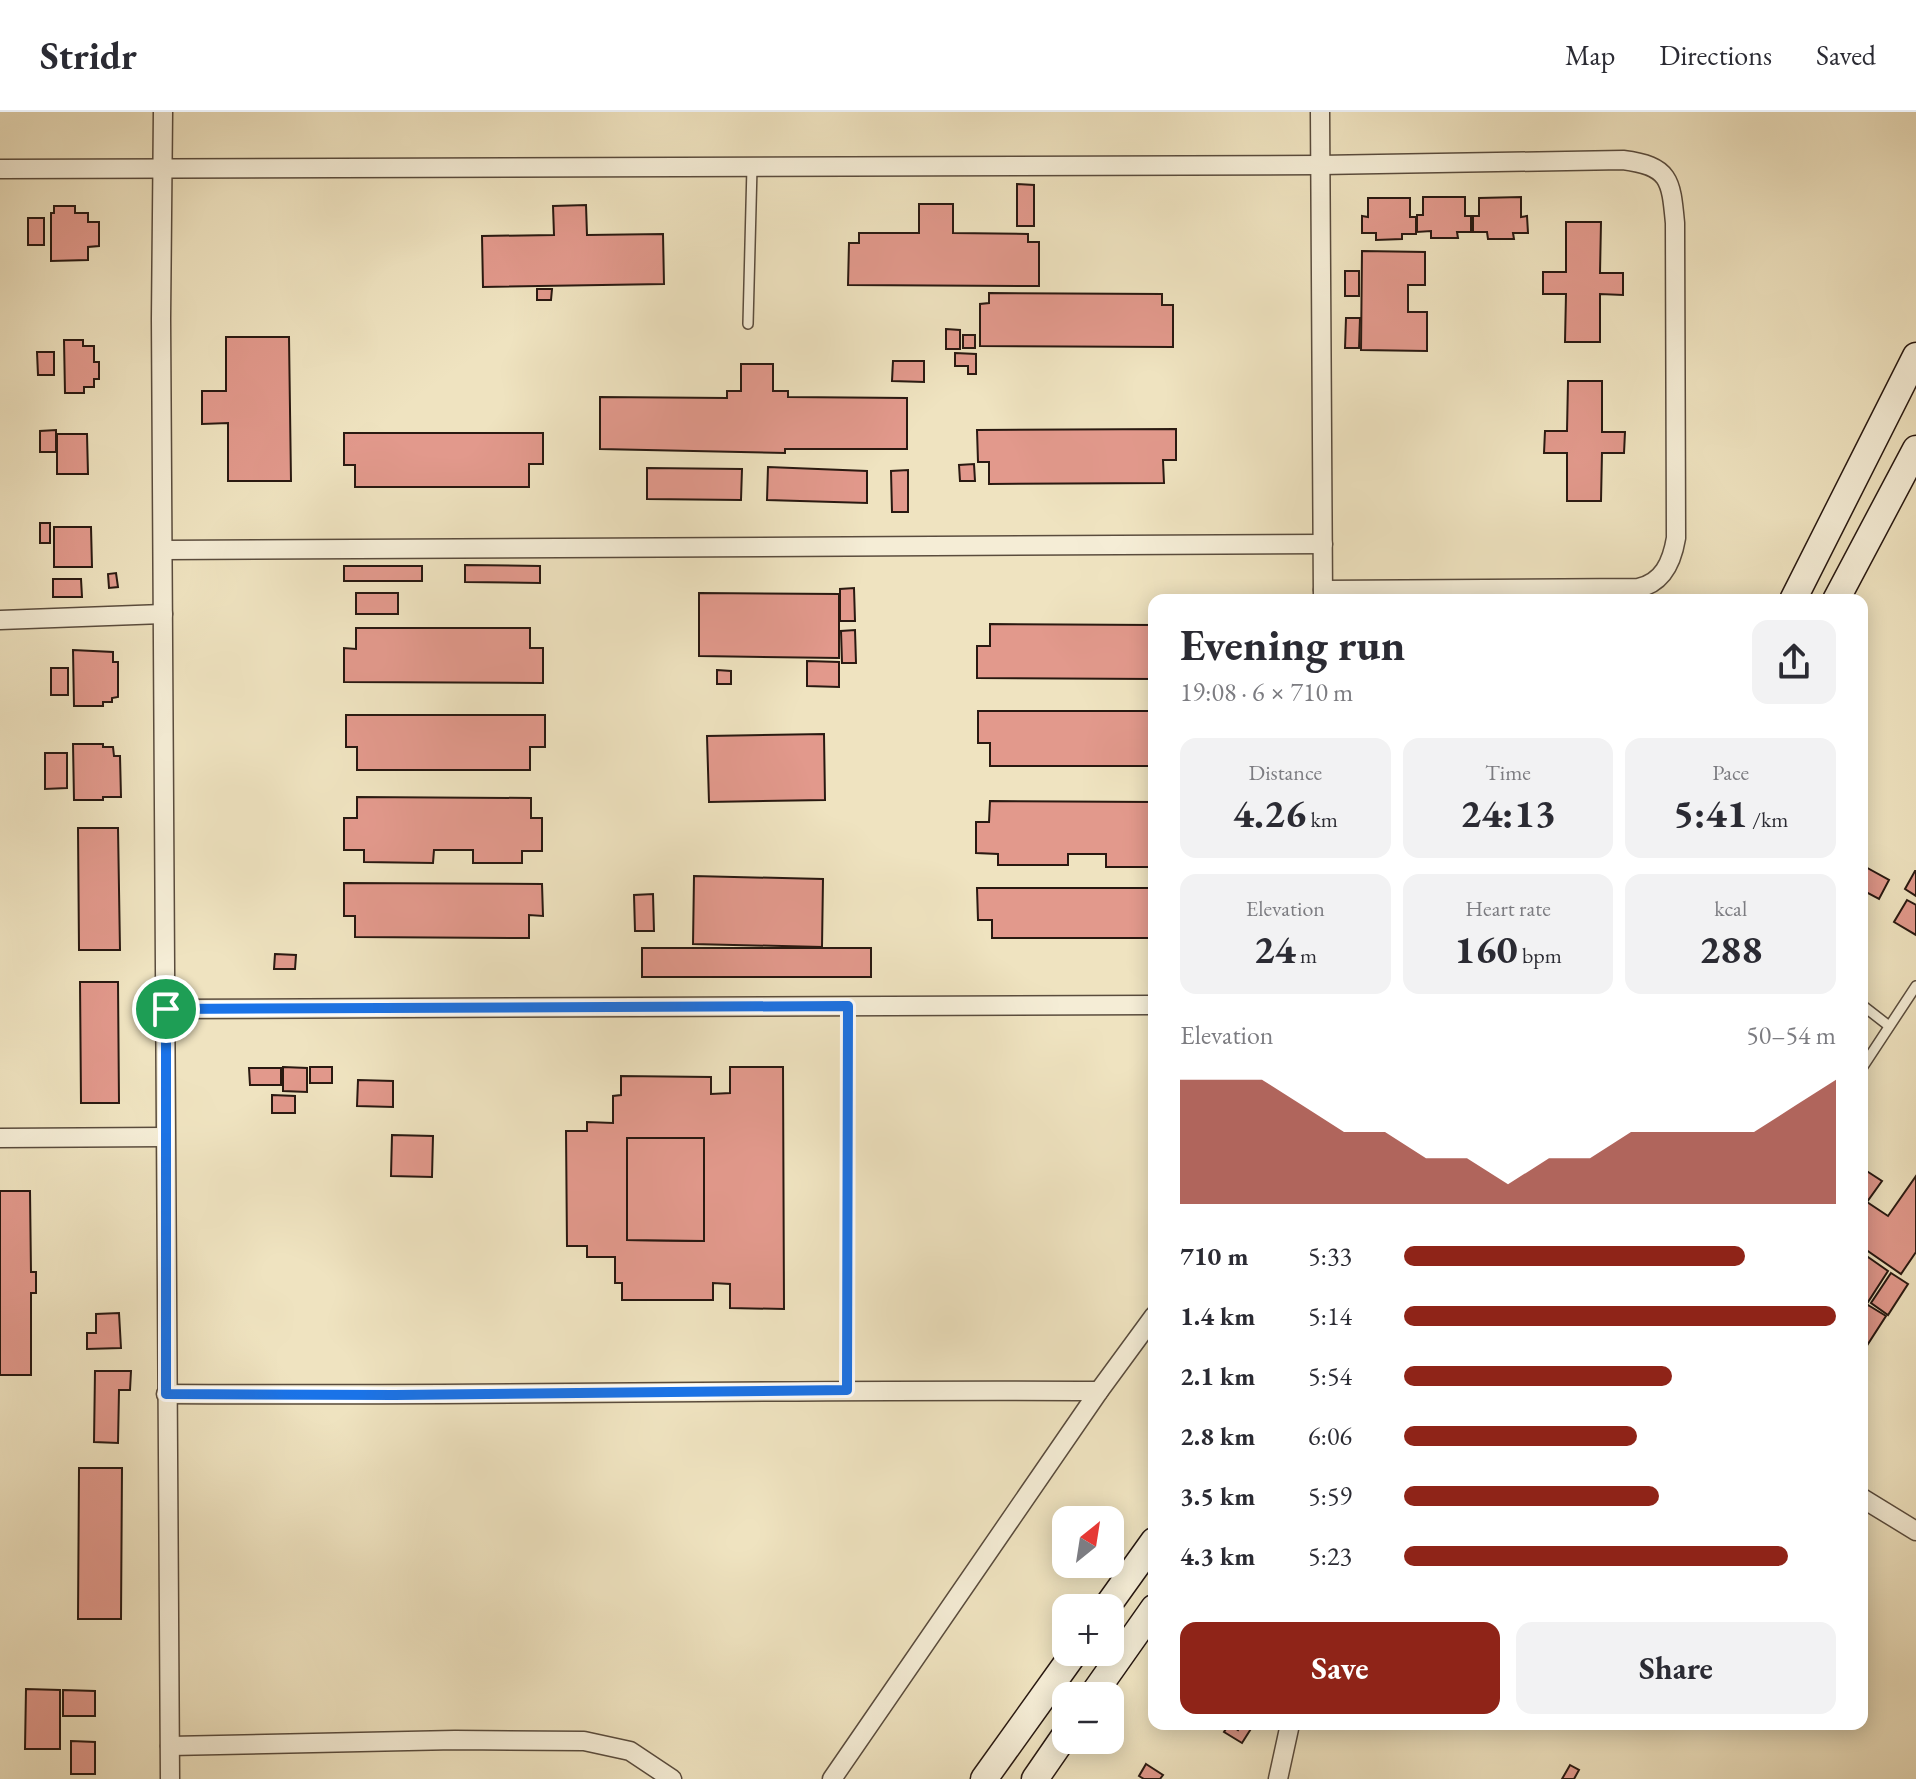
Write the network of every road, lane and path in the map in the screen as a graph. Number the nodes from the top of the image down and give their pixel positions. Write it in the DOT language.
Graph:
graph roads {
  1 [pos="163,112"];
  2 [pos="1320,112"];
  3 [pos="1320,165"];
  4 [pos="752,167"];
  5 [pos="0,169"];
  6 [pos="163,169"];
  7 [pos="748,324"];
  8 [pos="1916,356"];
  9 [pos="1916,449"];
  10 [pos="1323,544"];
  11 [pos="163,550"];
  12 [pos="1323,594"];
  13 [pos="1368,594"];
  14 [pos="1796,594"];
  15 [pos="1839,594"];
  16 [pos="163,614"];
  17 [pos="0,620"];
  18 [pos="1916,986"];
  19 [pos="1148,1005"];
  20 [pos="848,1006"];
  21 [pos="166,1009"];
  22 [pos="1868,1010"];
  23 [pos="1889,1026"];
  24 [pos="1868,1059"];
  25 [pos="164,1137"];
  26 [pos="0,1138"];
  27 [pos="1148,1324"];
  28 [pos="847,1390"];
  29 [pos="1099,1391"];
  30 [pos="166,1394"];
  31 [pos="1868,1502"];
  32 [pos="1916,1531"];
  33 [pos="1148,1549"];
  34 [pos="1116,1594"];
  35 [pos="1148,1617"];
  36 [pos="1065,1666"];
  37 [pos="1102,1682"];
  38 [pos="1289,1730"];
  39 [pos="170,1746"];
  40 [pos="1052,1754"];
  41 [pos="170,1779"];
  42 [pos="672,1779"];
  43 [pos="832,1779"];
  44 [pos="984,1779"];
  45 [pos="1035,1779"];
  46 [pos="1278,1779"];
  1 -- 6 [label="street"];
  2 -- 3 [label="street"];
  3 -- 4 [label="street"];
  3 -- 10 [label="street"];
  3 -- 13 [label="street"];
  4 -- 6 [label="street"];
  4 -- 7 [label="lane"];
  5 -- 6 [label="street"];
  6 -- 11 [label="street"];
  8 -- 14 [label="main road"];
  9 -- 15 [label="main road"];
  10 -- 11 [label="street"];
  10 -- 12 [label="street"];
  11 -- 16 [label="street"];
  16 -- 17 [label="street"];
  16 -- 21 [label="street"];
  18 -- 23 [label="lane"];
  19 -- 20 [label="street"];
  20 -- 21 [label="street"];
  20 -- 28 [label="lane"];
  21 -- 25 [label="street"];
  22 -- 23 [label="lane"];
  23 -- 24 [label="lane"];
  25 -- 26 [label="street"];
  25 -- 30 [label="street"];
  27 -- 29 [label="street"];
  28 -- 29 [label="street"];
  28 -- 30 [label="street"];
  29 -- 43 [label="street"];
  30 -- 39 [label="street"];
  31 -- 32 [label="street"];
  33 -- 34 [label="main road"];
  35 -- 37 [label="main road"];
  36 -- 44 [label="main road"];
  38 -- 46 [label="street"];
  39 -- 41 [label="street"];
  39 -- 42 [label="street"];
  40 -- 45 [label="main road"];
}
